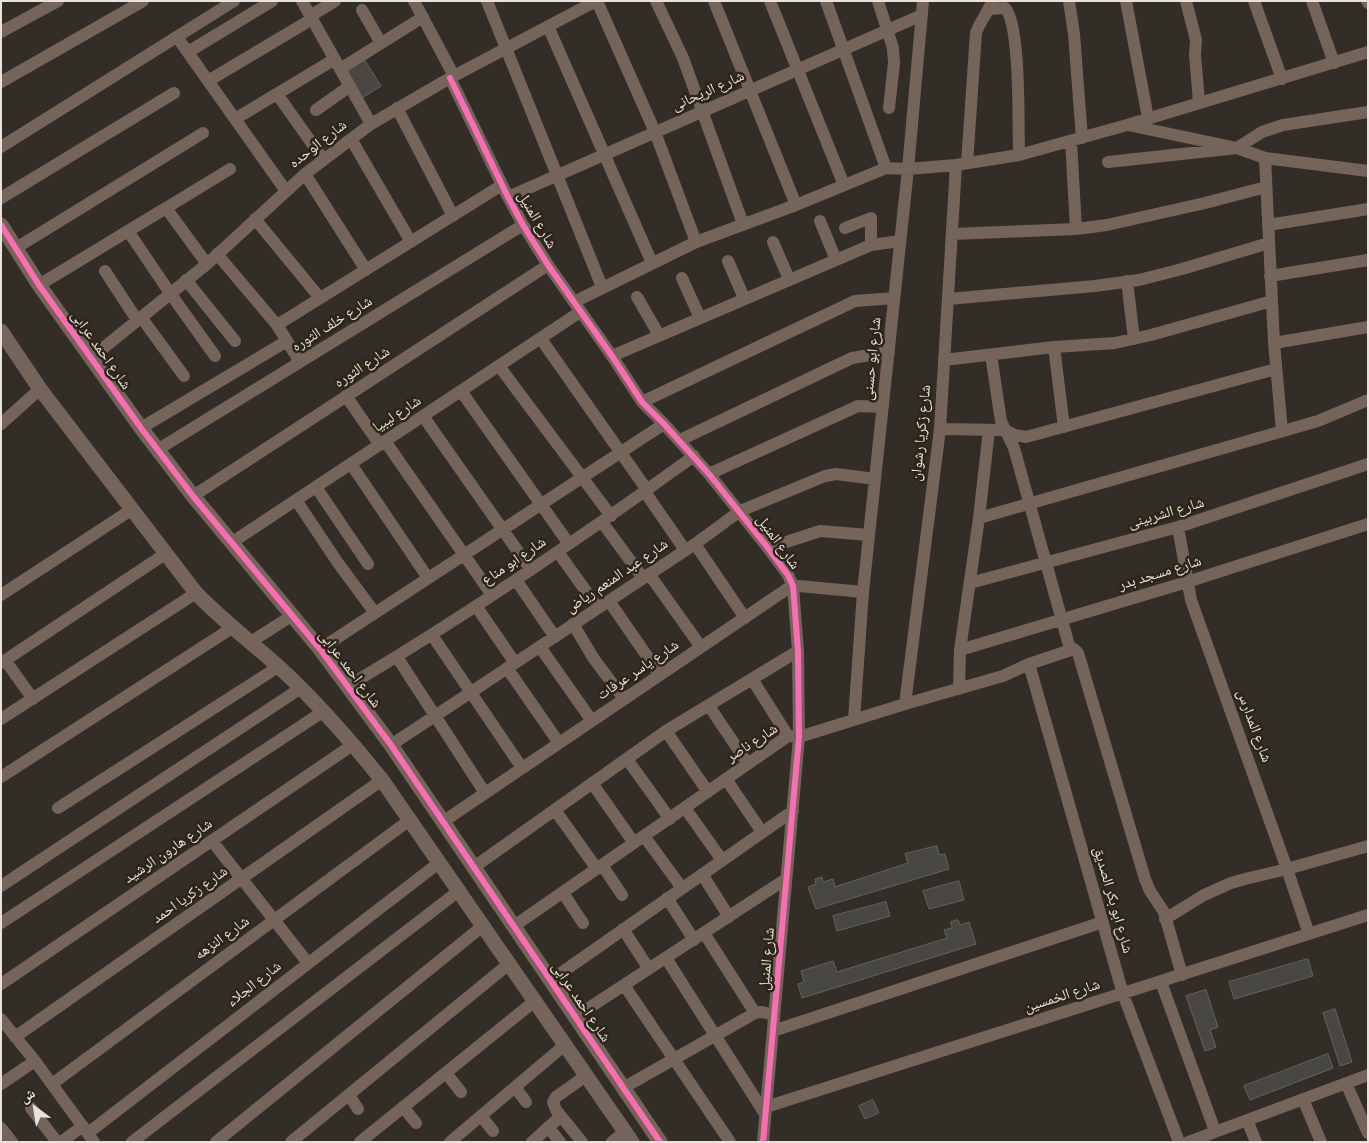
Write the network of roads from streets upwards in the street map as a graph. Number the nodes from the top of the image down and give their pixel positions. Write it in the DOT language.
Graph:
graph roads {
  1 [pos="58,1"];
  2 [pos="142,1"];
  3 [pos="234,1"];
  4 [pos="272,1"];
  5 [pos="302,1"];
  6 [pos="335,1"];
  7 [pos="414,1"];
  8 [pos="487,1"];
  9 [pos="597,1"];
  10 [pos="656,1"];
  11 [pos="714,1"];
  12 [pos="770,1"];
  13 [pos="826,1"];
  14 [pos="878,1"];
  15 [pos="924,1"];
  16 [pos="1069,1"];
  17 [pos="1126,1"];
  18 [pos="1186,1"];
  19 [pos="1254,1"];
  20 [pos="1312,1"];
  21 [pos="991,5"];
  22 [pos="362,10"];
  23 [pos="922,16"];
  24 [pos="311,17"];
  25 [pos="423,17"];
  26 [pos="548,26"];
  27 [pos="887,29"];
  28 [pos="1,32"];
  29 [pos="177,37"];
  30 [pos="381,43"];
  31 [pos="507,48"];
  32 [pos="843,49"];
  33 [pos="188,52"];
  34 [pos="1365,53"];
  35 [pos="1334,63"];
  36 [pos="337,64"];
  37 [pos="1368,66"];
  38 [pos="798,69"];
  39 [pos="452,77"];
  40 [pos="1282,79"];
  41 [pos="208,81"];
  42 [pos="1,82"];
  43 [pos="350,86"];
  44 [pos="750,90"];
  45 [pos="174,93"];
  46 [pos="277,94"];
  47 [pos="1199,102"];
  48 [pos="397,108"];
  49 [pos="889,108"];
  50 [pos="316,110"];
  51 [pos="702,111"];
  52 [pos="1368,112"];
  53 [pos="1148,118"];
  54 [pos="235,119"];
  55 [pos="371,124"];
  56 [pos="1127,125"];
  57 [pos="655,132"];
  58 [pos="203,133"];
  59 [pos="351,139"];
  60 [pos="1076,139"];
  61 [pos="1,147"];
  62 [pos="1237,148"];
  63 [pos="604,154"];
  64 [pos="1019,155"];
  65 [pos="1265,158"];
  66 [pos="323,159"];
  67 [pos="1108,162"];
  68 [pos="962,164"];
  69 [pos="886,168"];
  70 [pos="230,169"];
  71 [pos="908,169"];
  72 [pos="1368,171"];
  73 [pos="305,174"];
  74 [pos="558,175"];
  75 [pos="844,186"];
  76 [pos="1266,187"];
  77 [pos="286,191"];
  78 [pos="505,191"];
  79 [pos="1,198"];
  80 [pos="796,205"];
  81 [pos="166,208"];
  82 [pos="1368,210"];
  83 [pos="453,216"];
  84 [pos="255,219"];
  85 [pos="820,221"];
  86 [pos="743,224"];
  87 [pos="1,225"];
  88 [pos="523,225"];
  89 [pos="1268,225"];
  90 [pos="845,228"];
  91 [pos="1076,229"];
  92 [pos="128,231"];
  93 [pos="952,234"];
  94 [pos="900,241"];
  95 [pos="411,242"];
  96 [pos="696,242"];
  97 [pos="773,242"];
  98 [pos="1269,243"];
  99 [pos="871,246"];
  100 [pos="16,248"];
  101 [pos="217,254"];
  102 [pos="728,260"];
  103 [pos="836,260"];
  104 [pos="1368,260"];
  105 [pos="652,263"];
  106 [pos="206,264"];
  107 [pos="548,265"];
  108 [pos="366,270"];
  109 [pos="105,272"];
  110 [pos="1270,276"];
  111 [pos="682,278"];
  112 [pos="789,279"];
  113 [pos="186,280"];
  114 [pos="1127,281"];
  115 [pos="39,286"];
  116 [pos="602,288"];
  117 [pos="170,293"];
  118 [pos="637,297"];
  119 [pos="320,298"];
  120 [pos="744,298"];
  121 [pos="894,298"];
  122 [pos="948,299"];
  123 [pos="1272,301"];
  124 [pos="577,307"];
  125 [pos="139,318"];
  126 [pos="700,318"];
  127 [pos="277,325"];
  128 [pos="1368,327"];
  129 [pos="1,331"];
  130 [pos="659,335"];
  131 [pos="541,339"];
  132 [pos="1134,339"];
  133 [pos="235,341"];
  134 [pos="287,341"];
  135 [pos="1274,343"];
  136 [pos="1054,347"];
  137 [pos="889,352"];
  138 [pos="991,355"];
  139 [pos="215,356"];
  140 [pos="612,356"];
  141 [pos="91,358"];
  142 [pos="944,360"];
  143 [pos="300,362"];
  144 [pos="499,366"];
  145 [pos="1276,369"];
  146 [pos="184,376"];
  147 [pos="40,389"];
  148 [pos="461,391"];
  149 [pos="346,396"];
  150 [pos="1368,400"];
  151 [pos="642,402"];
  152 [pos="883,407"];
  153 [pos="423,416"];
  154 [pos="1,424"];
  155 [pos="664,424"];
  156 [pos="1064,427"];
  157 [pos="140,428"];
  158 [pos="940,429"];
  159 [pos="989,430"];
  160 [pos="1005,430"];
  161 [pos="1282,431"];
  162 [pos="680,440"];
  163 [pos="382,443"];
  164 [pos="157,450"];
  165 [pos="620,453"];
  166 [pos="694,456"];
  167 [pos="350,464"];
  168 [pos="1368,464"];
  169 [pos="709,474"];
  170 [pos="582,478"];
  171 [pos="875,479"];
  172 [pos="316,487"];
  173 [pos="646,491"];
  174 [pos="193,496"];
  175 [pos="296,500"];
  176 [pos="1029,504"];
  177 [pos="540,505"];
  178 [pos="132,510"];
  179 [pos="740,511"];
  180 [pos="979,518"];
  181 [pos="606,519"];
  182 [pos="1368,524"];
  183 [pos="1178,527"];
  184 [pos="502,530"];
  185 [pos="869,535"];
  186 [pos="231,543"];
  187 [pos="569,544"];
  188 [pos="690,547"];
  189 [pos="768,548"];
  190 [pos="558,552"];
  191 [pos="165,554"];
  192 [pos="464,554"];
  193 [pos="1046,563"];
  194 [pos="368,564"];
  195 [pos="531,570"];
  196 [pos="646,576"];
  197 [pos="428,578"];
  198 [pos="516,580"];
  199 [pos="1187,582"];
  200 [pos="970,583"];
  201 [pos="793,586"];
  202 [pos="862,592"];
  203 [pos="196,593"];
  204 [pos="1,595"];
  205 [pos="492,595"];
  206 [pos="609,601"];
  207 [pos="476,606"];
  208 [pos="598,608"];
  209 [pos="375,613"];
  210 [pos="293,615"];
  211 [pos="745,618"];
  212 [pos="1062,619"];
  213 [pos="573,624"];
  214 [pos="232,628"];
  215 [pos="432,636"];
  216 [pos="554,636"];
  217 [pos="250,643"];
  218 [pos="540,647"];
  219 [pos="701,647"];
  220 [pos="320,649"];
  221 [pos="960,650"];
  222 [pos="1070,650"];
  223 [pos="798,651"];
  224 [pos="397,657"];
  225 [pos="3,661"];
  226 [pos="1029,664"];
  227 [pos="511,666"];
  228 [pos="278,667"];
  229 [pos="660,675"];
  230 [pos="752,679"];
  231 [pos="348,686"];
  232 [pos="301,688"];
  233 [pos="959,689"];
  234 [pos="471,692"];
  235 [pos="33,699"];
  236 [pos="624,699"];
  237 [pos="905,704"];
  238 [pos="709,706"];
  239 [pos="324,711"];
  240 [pos="435,716"];
  241 [pos="1,719"];
  242 [pos="854,720"];
  243 [pos="592,721"];
  244 [pos="666,731"];
  245 [pos="793,737"];
  246 [pos="354,744"];
  247 [pos="559,744"];
  248 [pos="391,745"];
  249 [pos="628,759"];
  250 [pos="748,764"];
  251 [pos="522,768"];
  252 [pos="1,777"];
  253 [pos="726,779"];
  254 [pos="382,780"];
  255 [pos="592,784"];
  256 [pos="708,792"];
  257 [pos="486,793"];
  258 [pos="58,808"];
  259 [pos="685,808"];
  260 [pos="555,810"];
  261 [pos="792,811"];
  262 [pos="670,818"];
  263 [pos="411,819"];
  264 [pos="444,821"];
  265 [pos="762,832"];
  266 [pos="639,839"];
  267 [pos="212,841"];
  268 [pos="1368,846"];
  269 [pos="722,860"];
  270 [pos="440,862"];
  271 [pos="474,867"];
  272 [pos="600,867"];
  273 [pos="1288,870"];
  274 [pos="702,874"];
  275 [pos="241,879"];
  276 [pos="786,879"];
  277 [pos="1,886"];
  278 [pos="682,888"];
  279 [pos="460,890"];
  280 [pos="563,893"];
  281 [pos="622,895"];
  282 [pos="668,898"];
  283 [pos="1368,915"];
  284 [pos="729,917"];
  285 [pos="1165,919"];
  286 [pos="274,920"];
  287 [pos="1103,922"];
  288 [pos="1,923"];
  289 [pos="583,923"];
  290 [pos="484,925"];
  291 [pos="514,926"];
  292 [pos="623,929"];
  293 [pos="1308,934"];
  294 [pos="699,936"];
  295 [pos="666,958"];
  296 [pos="510,963"];
  297 [pos="308,964"];
  298 [pos="649,969"];
  299 [pos="1182,975"];
  300 [pos="551,980"];
  301 [pos="1161,982"];
  302 [pos="1,984"];
  303 [pos="624,985"];
  304 [pos="1123,994"];
  305 [pos="536,1000"];
  306 [pos="755,1013"];
  307 [pos="774,1015"];
  308 [pos="575,1017"];
  309 [pos="1,1019"];
  310 [pos="773,1031"];
  311 [pos="715,1035"];
  312 [pos="15,1036"];
  313 [pos="566,1044"];
  314 [pos="674,1059"];
  315 [pos="35,1061"];
  316 [pos="446,1073"];
  317 [pos="587,1074"];
  318 [pos="1368,1075"];
  319 [pos="1346,1083"];
  320 [pos="1,1084"];
  321 [pos="52,1084"];
  322 [pos="515,1087"];
  323 [pos="623,1088"];
  324 [pos="461,1092"];
  325 [pos="349,1094"];
  326 [pos="1303,1099"];
  327 [pos="526,1102"];
  328 [pos="403,1107"];
  329 [pos="31,1108"];
  330 [pos="358,1109"];
  331 [pos="766,1111"];
  332 [pos="481,1116"];
  333 [pos="561,1116"];
  334 [pos="1247,1120"];
  335 [pos="416,1123"];
  336 [pos="1,1128"];
  337 [pos="548,1128"];
  338 [pos="493,1131"];
  339 [pos="1215,1132"];
  340 [pos="1368,1133"];
  341 [pos="88,1134"];
  342 [pos="629,1136"];
  343 [pos="1196,1140"];
  344 [pos="12,1142"];
  345 [pos="59,1142"];
  346 [pos="132,1142"];
  347 [pos="216,1142"];
  348 [pos="291,1142"];
  349 [pos="361,1142"];
  350 [pos="450,1142"];
  351 [pos="532,1142"];
  352 [pos="560,1142"];
  353 [pos="582,1142"];
  354 [pos="612,1142"];
  355 [pos="660,1142"];
  356 [pos="730,1142"];
  357 [pos="763,1142"];
  358 [pos="1178,1142"];
  359 [pos="1256,1142"];
  360 [pos="1321,1142"];
  1 -- 28 [label="street"];
  2 -- 42 [label="street"];
  3 -- 29 [label="street"];
  4 -- 33 [label="street"];
  5 -- 24 [label="street"];
  6 -- 24 [label="street"];
  7 -- 25 [label="street, شارع المنيل"];
  8 -- 31 [label="street"];
  9 -- 26 [label="street, شارع الوحده"];
  9 -- 57 [label="street"];
  10 -- 51 [label="street"];
  11 -- 44 [label="street"];
  12 -- 38 [label="street"];
  13 -- 32 [label="street"];
  14 -- 27 [label="street"];
  15 -- 23 [label="street, شارع ابو حسنى"];
  16 -- 60 [label="street"];
  17 -- 53 [label="street"];
  18 -- 47 [label="street"];
  19 -- 40 [label="street"];
  20 -- 35 [label="street"];
  21 -- 64 [label="street"];
  21 -- 68 [label="street, شارع زكريا رشوان"];
  22 -- 30 [label="street"];
  23 -- 27 [label="street, شارع الريحانى"];
  23 -- 71 [label="street, شارع ابو حسنى"];
  24 -- 36 [label="street"];
  24 -- 41 [label="street"];
  25 -- 30 [label="street"];
  25 -- 39 [label="street, شارع المنيل"];
  26 -- 31 [label="street, شارع الوحده"];
  26 -- 63 [label="street"];
  27 -- 32 [label="street, شارع الريحانى"];
  27 -- 49 [label="street"];
  29 -- 33 [label="street"];
  29 -- 61 [label="street"];
  30 -- 36 [label="street"];
  31 -- 39 [label="street, شارع الوحده"];
  31 -- 74 [label="street"];
  32 -- 38 [label="street, شارع الريحانى"];
  32 -- 69 [label="street"];
  33 -- 41 [label="street"];
  34 -- 35 [label="street"];
  34 -- 37 [label="street"];
  35 -- 40 [label="street"];
  36 -- 43 [label="street"];
  36 -- 46 [label="street"];
  38 -- 44 [label="street, شارع الريحانى"];
  38 -- 75 [label="street"];
  39 -- 48 [label="street, شارع الوحده"];
  39 -- 78 [label="street, شارع المنيل"];
  40 -- 47 [label="street"];
  41 -- 54 [label="street"];
  43 -- 50 [label="street"];
  43 -- 55 [label="street"];
  44 -- 51 [label="street, شارع الريحانى"];
  44 -- 80 [label="street"];
  45 -- 79 [label="street"];
  46 -- 54 [label="street"];
  46 -- 66 [label="street"];
  47 -- 53 [label="street"];
  48 -- 55 [label="street, شارع الوحده"];
  48 -- 83 [label="street"];
  51 -- 57 [label="street, شارع الريحانى"];
  51 -- 86 [label="street"];
  52 -- 62 [label="street"];
  53 -- 56 [label="street"];
  54 -- 77 [label="street"];
  55 -- 59 [label="street, شارع الوحده"];
  56 -- 60 [label="street"];
  56 -- 62 [label="street"];
  57 -- 63 [label="street, شارع الريحانى"];
  57 -- 96 [label="street"];
  58 -- 100 [label="street"];
  59 -- 66 [label="street, شارع الوحده"];
  59 -- 95 [label="street"];
  60 -- 64 [label="street"];
  60 -- 91 [label="street"];
  62 -- 65 [label="street"];
  62 -- 67 [label="street"];
  63 -- 74 [label="street, شارع الريحانى"];
  63 -- 105 [label="street"];
  64 -- 68 [label="street"];
  65 -- 72 [label="street"];
  65 -- 76 [label="street"];
  66 -- 73 [label="street, شارع الوحده"];
  68 -- 71 [label="street"];
  68 -- 93 [label="street, شارع زكريا رشوان"];
  69 -- 71 [label="street"];
  69 -- 75 [label="street, شارع ليبيا"];
  70 -- 81 [label="street"];
  71 -- 94 [label="street, شارع ابو حسنى"];
  73 -- 77 [label="street, شارع الوحده"];
  73 -- 108 [label="street"];
  74 -- 78 [label="street, شارع الريحانى"];
  74 -- 116 [label="street"];
  75 -- 80 [label="street, شارع ليبيا"];
  76 -- 89 [label="street"];
  76 -- 91 [label="street"];
  77 -- 84 [label="street, شارع الوحده"];
  78 -- 83 [label="street, شارع الريحانى"];
  78 -- 88 [label="street, شارع المنيل"];
  80 -- 86 [label="street, شارع ليبيا"];
  81 -- 92 [label="street"];
  81 -- 106 [label="street"];
  82 -- 89 [label="street"];
  83 -- 95 [label="street, شارع الريحانى"];
  84 -- 101 [label="street, شارع الوحده"];
  84 -- 119 [label="street"];
  85 -- 103 [label="street"];
  86 -- 96 [label="street, شارع ليبيا"];
  87 -- 100 [label="street, شارع احمد عرابى"];
  88 -- 107 [label="street, شارع المنيل"];
  88 -- 143 [label="street, شارع خلف الثوره"];
  89 -- 98 [label="street"];
  90 -- 99 [label="street"];
  91 -- 93 [label="street"];
  92 -- 115 [label="street"];
  92 -- 117 [label="street"];
  93 -- 122 [label="street, شارع زكريا رشوان"];
  94 -- 99 [label="street"];
  94 -- 121 [label="street, شارع ابو حسنى"];
  95 -- 108 [label="street, شارع الريحانى"];
  96 -- 105 [label="street, شارع ليبيا"];
  97 -- 112 [label="street"];
  98 -- 110 [label="street"];
  98 -- 114 [label="street"];
  99 -- 103 [label="street"];
  100 -- 115 [label="street, شارع احمد عرابى"];
  101 -- 106 [label="street, شارع الوحده"];
  101 -- 127 [label="street"];
  102 -- 120 [label="street"];
  103 -- 112 [label="street"];
  104 -- 110 [label="street"];
  105 -- 116 [label="street, شارع ليبيا"];
  106 -- 113 [label="street, شارع الوحده"];
  107 -- 124 [label="street, شارع المنيل"];
  107 -- 149 [label="street, شارع الثوره"];
  108 -- 119 [label="street, شارع الريحانى"];
  109 -- 125 [label="street"];
  110 -- 123 [label="street"];
  111 -- 126 [label="street"];
  112 -- 120 [label="street"];
  113 -- 117 [label="street, شارع الوحده"];
  113 -- 133 [label="street"];
  114 -- 122 [label="street"];
  114 -- 132 [label="street"];
  115 -- 141 [label="street, شارع احمد عرابى"];
  116 -- 124 [label="street, شارع ليبيا"];
  117 -- 125 [label="street, شارع الوحده"];
  117 -- 139 [label="street"];
  118 -- 130 [label="street"];
  119 -- 127 [label="street, شارع الريحانى"];
  120 -- 126 [label="street"];
  121 -- 137 [label="street, شارع ابو حسنى"];
  121 -- 151 [label="street"];
  122 -- 142 [label="street, شارع زكريا رشوان"];
  123 -- 132 [label="street"];
  123 -- 135 [label="street"];
  124 -- 131 [label="street, شارع ليبيا"];
  124 -- 140 [label="street, شارع المنيل"];
  125 -- 141 [label="street, شارع الوحده"];
  125 -- 146 [label="street"];
  126 -- 130 [label="street"];
  127 -- 134 [label="street"];
  128 -- 135 [label="street"];
  129 -- 147 [label="street"];
  130 -- 140 [label="street"];
  131 -- 144 [label="street, شارع ليبيا"];
  131 -- 165 [label="street"];
  132 -- 136 [label="street"];
  134 -- 143 [label="street"];
  134 -- 157 [label="street"];
  135 -- 145 [label="street"];
  136 -- 138 [label="street"];
  136 -- 156 [label="street"];
  137 -- 152 [label="street, شارع ابو حسنى"];
  137 -- 162 [label="street"];
  138 -- 142 [label="street"];
  138 -- 160 [label="street"];
  140 -- 151 [label="street, شارع المنيل"];
  141 -- 157 [label="street, شارع احمد عرابى"];
  142 -- 158 [label="street, شارع زكريا رشوان"];
  143 -- 164 [label="street, شارع خلف الثوره"];
  144 -- 148 [label="street, شارع ليبيا"];
  144 -- 170 [label="street"];
  145 -- 156 [label="street"];
  145 -- 161 [label="street"];
  147 -- 154 [label="street"];
  147 -- 178 [label="street"];
  148 -- 153 [label="street, شارع ليبيا"];
  148 -- 177 [label="street"];
  149 -- 163 [label="street"];
  149 -- 174 [label="street, شارع الثوره"];
  150 -- 161 [label="street"];
  151 -- 155 [label="street, شارع المنيل"];
  152 -- 169 [label="street"];
  152 -- 171 [label="street, شارع ابو حسنى"];
  153 -- 163 [label="street, شارع ليبيا"];
  153 -- 184 [label="street"];
  155 -- 162 [label="street, شارع المنيل"];
  155 -- 165 [label="street"];
  156 -- 160 [label="street"];
  157 -- 164 [label="street, شارع احمد عرابى"];
  158 -- 159 [label="street"];
  158 -- 237 [label="street, شارع زكريا رشوان"];
  159 -- 160 [label="street"];
  159 -- 180 [label="street"];
  160 -- 176 [label="street"];
  161 -- 176 [label="street"];
  162 -- 166 [label="street, شارع المنيل"];
  163 -- 167 [label="street, شارع ليبيا"];
  163 -- 192 [label="street"];
  164 -- 174 [label="street, شارع احمد عرابى"];
  165 -- 170 [label="street"];
  165 -- 173 [label="street"];
  166 -- 169 [label="street, شارع المنيل"];
  166 -- 173 [label="street, شارع ابو مناع"];
  167 -- 172 [label="street, شارع ليبيا"];
  167 -- 197 [label="street"];
  168 -- 183 [label="street, شارع الشربينى"];
  169 -- 179 [label="street, شارع المنيل"];
  170 -- 177 [label="street"];
  170 -- 181 [label="street"];
  171 -- 179 [label="street, شارع عبد المنعم رياض"];
  171 -- 185 [label="street, شارع ابو حسنى"];
  172 -- 175 [label="street, شارع ليبيا"];
  172 -- 194 [label="street"];
  173 -- 181 [label="street, شارع ابو مناع"];
  173 -- 188 [label="street"];
  174 -- 186 [label="street, شارع احمد عرابى"];
  175 -- 186 [label="street, شارع ليبيا"];
  175 -- 209 [label="street"];
  176 -- 180 [label="street"];
  176 -- 193 [label="street"];
  177 -- 184 [label="street"];
  177 -- 187 [label="street"];
  178 -- 191 [label="street"];
  178 -- 204 [label="street"];
  179 -- 188 [label="street, شارع عبد المنعم رياض"];
  179 -- 189 [label="street, شارع المنيل"];
  180 -- 200 [label="street"];
  181 -- 187 [label="street, شارع ابو مناع"];
  181 -- 196 [label="street"];
  182 -- 199 [label="street, شارع مسجد بدر"];
  183 -- 193 [label="street, شارع الشربينى"];
  183 -- 199 [label="street, شارع المدارس"];
  184 -- 192 [label="street"];
  184 -- 195 [label="street"];
  185 -- 189 [label="street"];
  185 -- 202 [label="street, شارع ابو حسنى"];
  186 -- 210 [label="street, شارع احمد عرابى"];
  187 -- 190 [label="street, شارع ابو مناع"];
  188 -- 196 [label="street, شارع عبد المنعم رياض"];
  188 -- 211 [label="street"];
  189 -- 201 [label="street, شارع المنيل"];
  190 -- 195 [label="street, شارع ابو مناع"];
  190 -- 208 [label="street"];
  191 -- 203 [label="street"];
  191 -- 225 [label="street"];
  192 -- 197 [label="street"];
  192 -- 205 [label="street"];
  193 -- 200 [label="street, شارع الشربينى"];
  193 -- 212 [label="street"];
  195 -- 198 [label="street, شارع ابو مناع"];
  196 -- 206 [label="street, شارع عبد المنعم رياض"];
  196 -- 219 [label="street"];
  197 -- 209 [label="street"];
  198 -- 205 [label="street, شارع ابو مناع"];
  198 -- 216 [label="street"];
  199 -- 212 [label="street, شارع مسجد بدر"];
  199 -- 273 [label="street, شارع المدارس"];
  200 -- 221 [label="street"];
  201 -- 202 [label="street"];
  201 -- 211 [label="street, شارع ياسر عرفات"];
  201 -- 223 [label="street, شارع المنيل"];
  202 -- 242 [label="street, شارع ابو حسنى"];
  203 -- 214 [label="street"];
  203 -- 235 [label="street"];
  205 -- 207 [label="street, شارع ابو مناع"];
  206 -- 208 [label="street, شارع عبد المنعم رياض"];
  206 -- 229 [label="street"];
  207 -- 215 [label="street, شارع ابو مناع"];
  207 -- 227 [label="street"];
  208 -- 213 [label="street, شارع عبد المنعم رياض"];
  209 -- 220 [label="street"];
  210 -- 217 [label="street"];
  210 -- 220 [label="street, شارع احمد عرابى"];
  211 -- 219 [label="street, شارع ياسر عرفات"];
  212 -- 221 [label="street, شارع مسجد بدر"];
  212 -- 222 [label="street"];
  213 -- 216 [label="street, شارع عبد المنعم رياض"];
  213 -- 236 [label="street"];
  214 -- 217 [label="street"];
  214 -- 252 [label="street"];
  215 -- 224 [label="street, شارع ابو مناع"];
  215 -- 234 [label="street"];
  216 -- 218 [label="street, شارع عبد المنعم رياض"];
  217 -- 228 [label="street"];
  218 -- 227 [label="street, شارع عبد المنعم رياض"];
  218 -- 243 [label="street"];
  219 -- 229 [label="street, شارع ياسر عرفات"];
  220 -- 231 [label="street, شارع احمد عرابى"];
  221 -- 233 [label="street"];
  222 -- 226 [label="street, شارع ناصر"];
  222 -- 285 [label="street"];
  223 -- 230 [label="street"];
  223 -- 245 [label="street, شارع المنيل"];
  224 -- 231 [label="street, شارع ابو مناع"];
  224 -- 240 [label="street"];
  225 -- 235 [label="street"];
  226 -- 233 [label="street, شارع ناصر"];
  226 -- 287 [label="street, شارع ابو بكر الصديق"];
  227 -- 234 [label="street, شارع عبد المنعم رياض"];
  227 -- 247 [label="street"];
  228 -- 232 [label="street"];
  228 -- 258 [label="street"];
  229 -- 236 [label="street, شارع ياسر عرفات"];
  230 -- 238 [label="street"];
  230 -- 245 [label="street"];
  231 -- 248 [label="street, شارع احمد عرابى"];
  232 -- 239 [label="street"];
  232 -- 277 [label="street"];
  233 -- 237 [label="street, شارع ناصر"];
  234 -- 240 [label="street, شارع عبد المنعم رياض"];
  234 -- 251 [label="street"];
  235 -- 241 [label="street"];
  236 -- 243 [label="street, شارع ياسر عرفات"];
  237 -- 242 [label="street, شارع ناصر"];
  238 -- 244 [label="street"];
  238 -- 250 [label="street"];
  239 -- 246 [label="street"];
  239 -- 288 [label="street"];
  240 -- 248 [label="street, شارع عبد المنعم رياض"];
  240 -- 257 [label="street"];
  242 -- 245 [label="street, شارع ناصر"];
  243 -- 247 [label="street, شارع ياسر عرفات"];
  244 -- 249 [label="street"];
  244 -- 256 [label="street"];
  245 -- 250 [label="street, شارع ناصر"];
  245 -- 261 [label="street, شارع المنيل"];
  246 -- 254 [label="street"];
  246 -- 267 [label="street, شارع هارون الرشيد"];
  247 -- 251 [label="street, شارع ياسر عرفات"];
  248 -- 264 [label="street, شارع احمد عرابى"];
  249 -- 255 [label="street"];
  249 -- 262 [label="street"];
  250 -- 253 [label="street, شارع ناصر"];
  251 -- 257 [label="street, شارع ياسر عرفات"];
  253 -- 256 [label="street, شارع ناصر"];
  253 -- 265 [label="street"];
  254 -- 263 [label="street"];
  254 -- 275 [label="street, شارع زكريا احمد"];
  255 -- 260 [label="street"];
  255 -- 266 [label="street"];
  256 -- 259 [label="street, شارع ناصر"];
  257 -- 264 [label="street, شارع ياسر عرفات"];
  259 -- 262 [label="street, شارع ناصر"];
  259 -- 269 [label="street"];
  260 -- 271 [label="street"];
  260 -- 272 [label="street"];
  261 -- 265 [label="street"];
  261 -- 276 [label="street, شارع المنيل"];
  262 -- 266 [label="street, شارع ناصر"];
  263 -- 270 [label="street"];
  263 -- 286 [label="street, شارع النزهه"];
  264 -- 271 [label="street, شارع احمد عرابى"];
  265 -- 269 [label="street"];
  266 -- 272 [label="street, شارع ناصر"];
  266 -- 278 [label="street"];
  267 -- 275 [label="street"];
  267 -- 302 [label="street, شارع هارون الرشيد"];
  268 -- 273 [label="street"];
  269 -- 274 [label="street"];
  270 -- 279 [label="street"];
  270 -- 297 [label="street, شارع الجلاء"];
  271 -- 291 [label="street, شارع احمد عرابى"];
  272 -- 280 [label="street, شارع ناصر"];
  272 -- 281 [label="street"];
  273 -- 285 [label="street"];
  273 -- 293 [label="street, شارع المدارس"];
  274 -- 278 [label="street"];
  274 -- 284 [label="street"];
  275 -- 286 [label="street"];
  275 -- 312 [label="street, شارع زكريا احمد"];
  276 -- 284 [label="street"];
  276 -- 307 [label="street, شارع المنيل"];
  278 -- 282 [label="street"];
  279 -- 290 [label="street"];
  279 -- 346 [label="street"];
  280 -- 289 [label="street"];
  280 -- 291 [label="street, شارع ناصر"];
  282 -- 292 [label="street"];
  282 -- 294 [label="street"];
  283 -- 293 [label="street, شارع الخمسين"];
  284 -- 294 [label="street"];
  285 -- 299 [label="street"];
  286 -- 297 [label="street"];
  286 -- 321 [label="street, شارع النزهه"];
  287 -- 304 [label="street, شارع ابو بكر الصديق"];
  287 -- 310 [label="street"];
  290 -- 296 [label="street"];
  290 -- 347 [label="street"];
  291 -- 300 [label="street, شارع احمد عرابى"];
  292 -- 298 [label="street"];
  292 -- 300 [label="street"];
  293 -- 299 [label="street, شارع الخمسين"];
  294 -- 295 [label="street"];
  294 -- 306 [label="street"];
  295 -- 298 [label="street"];
  295 -- 311 [label="street"];
  296 -- 305 [label="street"];
  296 -- 325 [label="street"];
  297 -- 341 [label="street, شارع الجلاء"];
  298 -- 303 [label="street"];
  299 -- 301 [label="street, شارع الخمسين"];
  300 -- 308 [label="street, شارع احمد عرابى"];
  301 -- 304 [label="street, شارع الخمسين"];
  301 -- 339 [label="street"];
  303 -- 308 [label="street"];
  303 -- 314 [label="street"];
  304 -- 331 [label="street, شارع الخمسين"];
  304 -- 358 [label="street, شارع ابو بكر الصديق"];
  305 -- 313 [label="street"];
  305 -- 316 [label="street"];
  306 -- 307 [label="street"];
  306 -- 311 [label="street"];
  307 -- 310 [label="street, شارع المنيل"];
  308 -- 323 [label="street, شارع احمد عرابى"];
  309 -- 312 [label="street"];
  310 -- 331 [label="street, شارع المنيل"];
  311 -- 314 [label="street"];
  311 -- 331 [label="street"];
  312 -- 315 [label="street"];
  313 -- 317 [label="street"];
  313 -- 322 [label="street"];
  314 -- 323 [label="street"];
  314 -- 356 [label="street"];
  315 -- 320 [label="street"];
  315 -- 321 [label="street"];
  316 -- 324 [label="street"];
  316 -- 328 [label="street"];
  317 -- 333 [label="street"];
  317 -- 342 [label="street"];
  318 -- 319 [label="street"];
  319 -- 326 [label="street"];
  319 -- 340 [label="street"];
  321 -- 341 [label="street"];
  322 -- 327 [label="street"];
  322 -- 332 [label="street"];
  323 -- 355 [label="street, شارع احمد عرابى"];
  325 -- 330 [label="street"];
  325 -- 348 [label="street"];
  326 -- 334 [label="street"];
  326 -- 360 [label="street"];
  328 -- 335 [label="street"];
  328 -- 349 [label="street"];
  329 -- 345 [label="street"];
  331 -- 357 [label="street, شارع المنيل"];
  332 -- 338 [label="street"];
  332 -- 350 [label="street"];
  333 -- 337 [label="street"];
  333 -- 353 [label="street"];
  334 -- 339 [label="street"];
  334 -- 359 [label="street"];
  336 -- 344 [label="street"];
  337 -- 351 [label="street"];
  337 -- 352 [label="street"];
  339 -- 343 [label="street"];
  341 -- 345 [label="street, شارع الجلاء"];
  342 -- 354 [label="street"];
}
